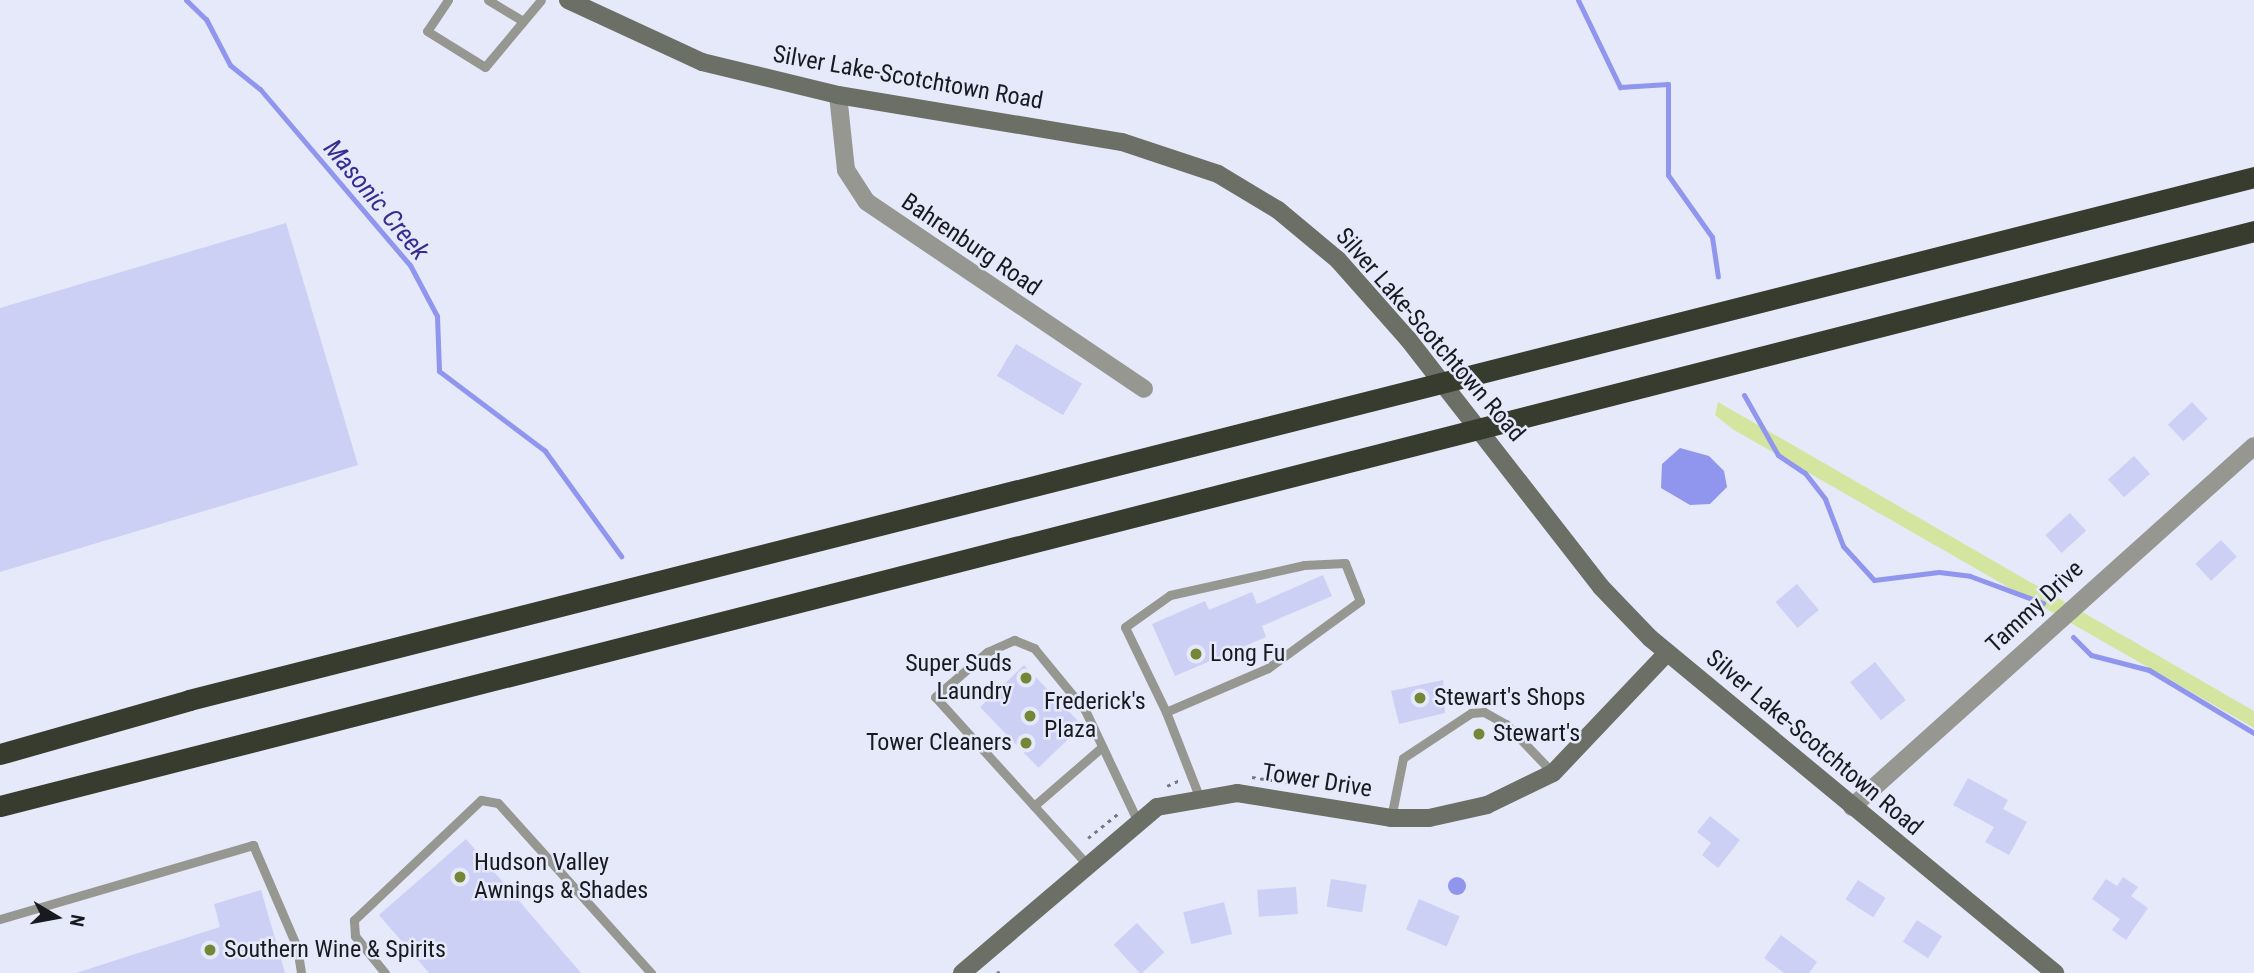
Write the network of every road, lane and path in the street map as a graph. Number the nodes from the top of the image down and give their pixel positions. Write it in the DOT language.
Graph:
graph roads {
  1 [pos="448,0"];
  2 [pos="488,0"];
  3 [pos="541,0"];
  4 [pos="568,0"];
  5 [pos="523,21"];
  6 [pos="838,95"];
  7 [pos="2254,177"];
  8 [pos="2254,231"];
  9 [pos="1144,389"];
  10 [pos="2254,446"];
  11 [pos="1667,653"];
  12 [pos="1166,712"];
  13 [pos="1102,747"];
  14 [pos="0,754"];
  15 [pos="1553,773"];
  16 [pos="1199,796"];
  17 [pos="0,806"];
  18 [pos="1034,806"];
  19 [pos="1852,807"];
  20 [pos="1118,814"];
  21 [pos="1391,818"];
  22 [pos="1138,820"];
  23 [pos="1088,838"];
  24 [pos="1085,862"];
  25 [pos="0,919"];
  26 [pos="964,972"];
  27 [pos="301,973"];
  28 [pos="384,973"];
  29 [pos="651,973"];
  30 [pos="2055,973"];
  1 -- 5 [label="lane"];
  2 -- 5 [label="lane"];
  3 -- 5 [label="lane"];
  4 -- 6 [label="street, Silver Lake-Scotchtown Road"];
  6 -- 9 [label="street, Bahrenburg Road"];
  6 -- 11 [label="street, Silver Lake-Scotchtown Road"];
  7 -- 14 [label="highway"];
  8 -- 17 [label="highway"];
  10 -- 19 [label="street, Tammy Drive"];
  11 -- 15 [label="street, Tower Drive"];
  11 -- 19 [label="street, Silver Lake-Scotchtown Road"];
  12 -- 12 [label="lane"];
  12 -- 16 [label="lane"];
  13 -- 18 [label="lane"];
  13 -- 18 [label="lane"];
  13 -- 22 [label="lane"];
  15 -- 21 [label="street, Tower Drive"];
  15 -- 21 [label="lane"];
  16 -- 21 [label="street, Tower Drive"];
  16 -- 22 [label="street, Tower Drive"];
  18 -- 24 [label="lane"];
  19 -- 30 [label="street, Silver Lake-Scotchtown Road"];
  20 -- 23 [label="path"];
  22 -- 24 [label="street, Tower Drive"];
  24 -- 26 [label="street, Tower Drive"];
  25 -- 27 [label="lane"];
  28 -- 29 [label="lane"];
}
